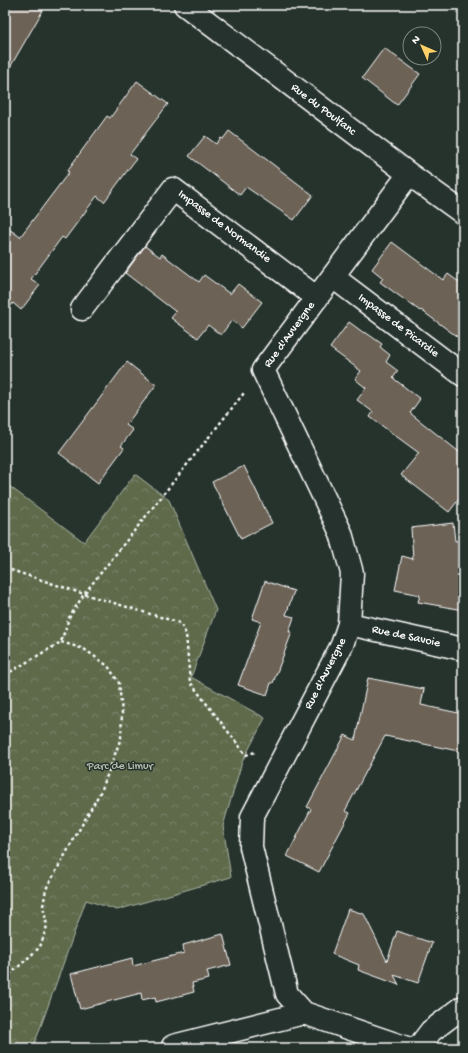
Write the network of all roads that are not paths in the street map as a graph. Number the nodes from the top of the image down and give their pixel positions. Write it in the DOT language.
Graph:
graph roads {
  1 [pos="188,6"];
  2 [pos="409,174"];
  3 [pos="463,213"];
  4 [pos="333,277"];
  5 [pos="317,298"];
  6 [pos="82,309"];
  7 [pos="463,375"];
  8 [pos="349,624"];
  9 [pos="463,649"];
  10 [pos="463,1007"];
  11 [pos="304,1013"];
  12 [pos="173,1048"];
  13 [pos="407,1048"];
  14 [pos="418,1048"];
  1 -- 2 [label="street, Rue du Poulfanc"];
  2 -- 3 [label="street, Rue du Poulfanc"];
  2 -- 4 [label="street, Rue d'Auvergne"];
  4 -- 5 [label="street, Rue d'Auvergne"];
  4 -- 7 [label="street, Impasse de Picardie"];
  5 -- 6 [label="street, Impasse de Normandie"];
  5 -- 8 [label="street, Rue d'Auvergne"];
  8 -- 9 [label="street, Rue de Savoie"];
  8 -- 11 [label="street, Rue d'Auvergne"];
  10 -- 14 [label="street"];
  11 -- 12 [label="street"];
  11 -- 13 [label="street, Rue d'Auvergne"];
}
